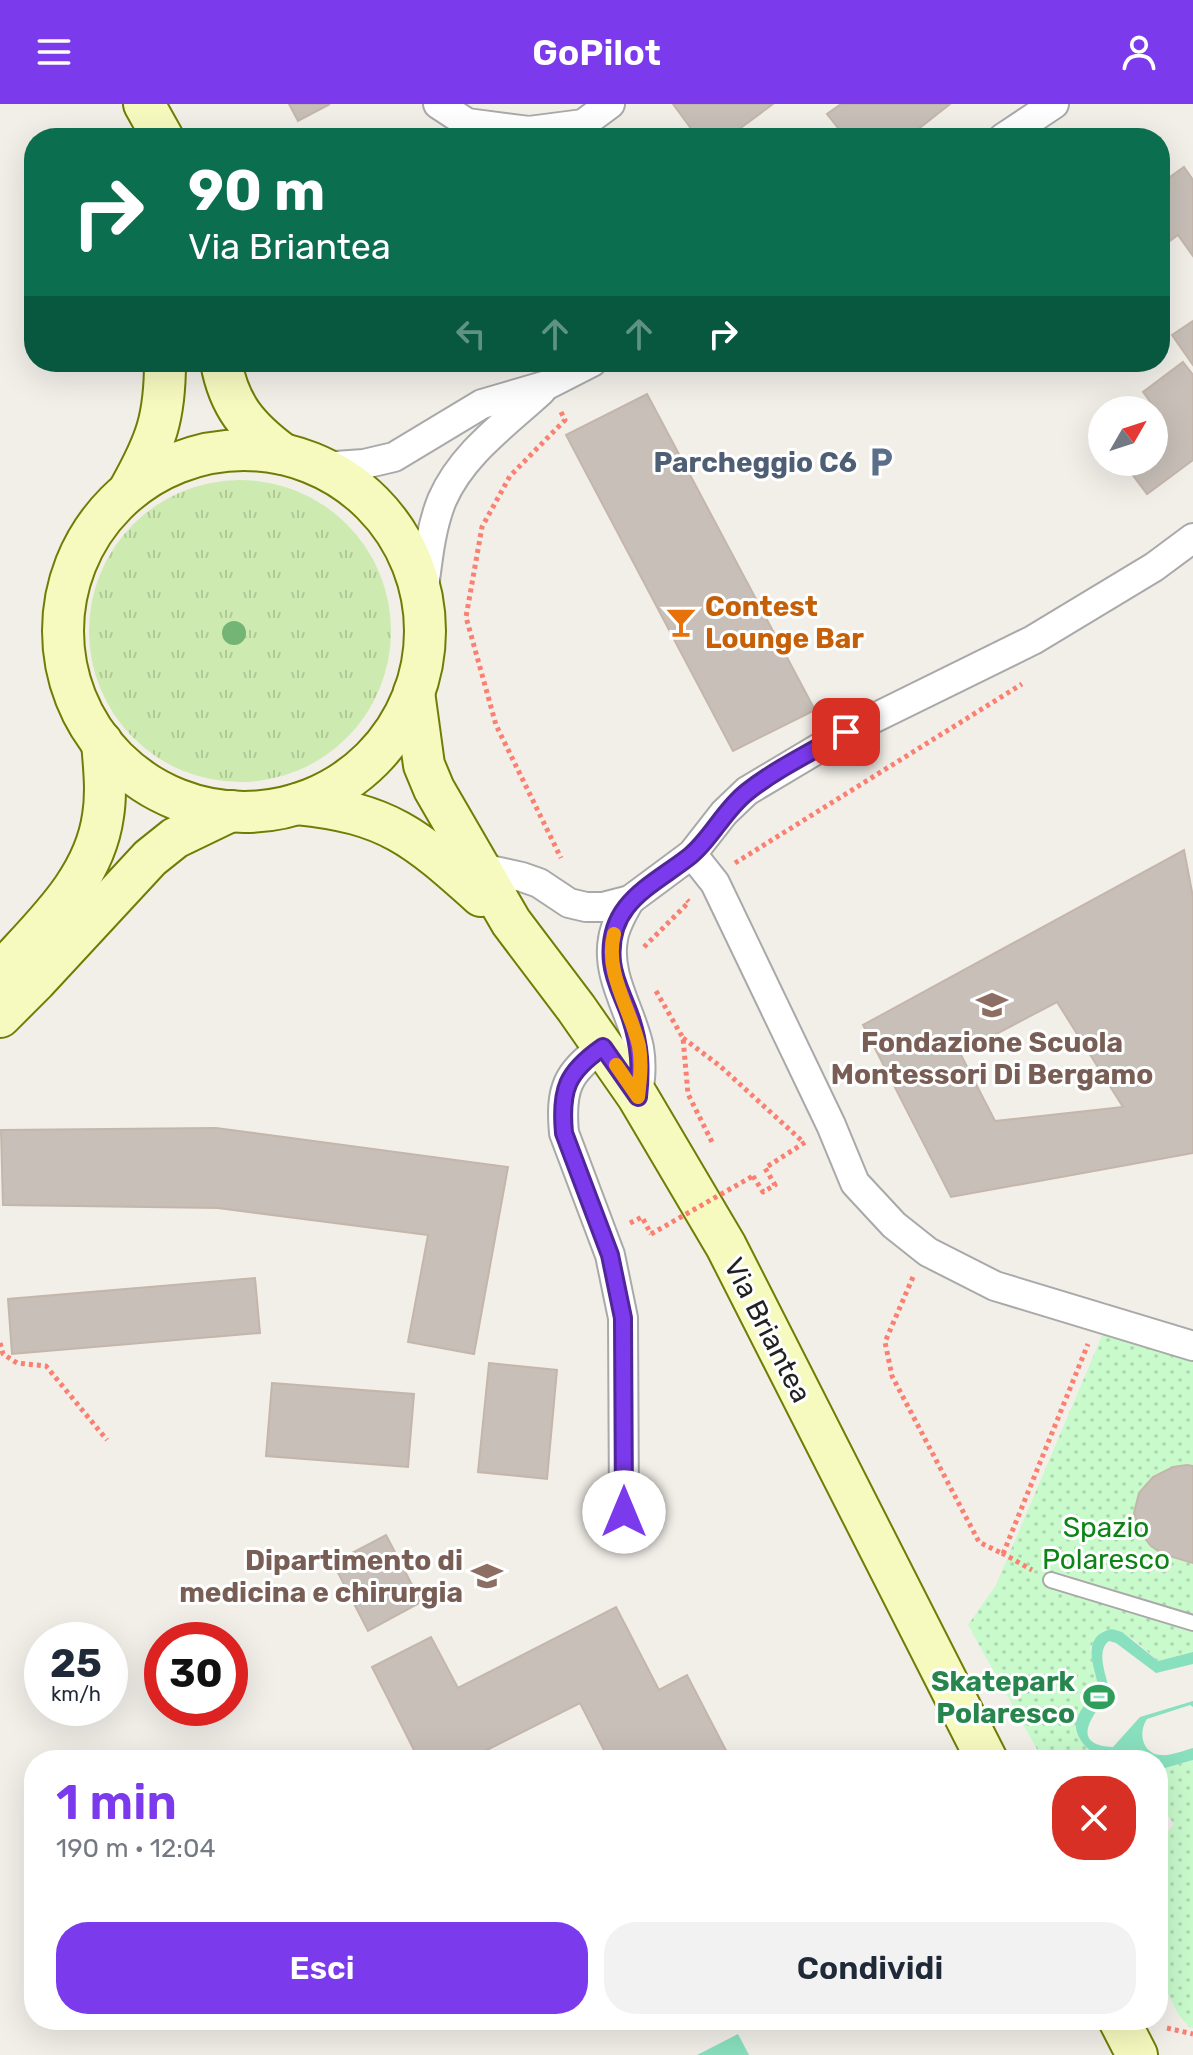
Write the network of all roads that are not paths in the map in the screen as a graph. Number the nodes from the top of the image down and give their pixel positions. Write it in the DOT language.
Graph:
graph roads {
  1 [pos="130,104"];
  2 [pos="144,104"];
  3 [pos="438,104"];
  4 [pos="610,104"];
  5 [pos="1054,104"];
  6 [pos="134,128"];
  7 [pos="157,128"];
  8 [pos="506,128"];
  9 [pos="552,128"];
  10 [pos="1018,128"];
  11 [pos="165,372"];
  12 [pos="223,372"];
  13 [pos="572,372"];
  14 [pos="547,385"];
  15 [pos="283,454"];
  16 [pos="321,467"];
  17 [pos="129,490"];
  18 [pos="1193,538"];
  19 [pos="422,603"];
  20 [pos="414,692"];
  21 [pos="102,742"];
  22 [pos="296,804"];
  23 [pos="231,811"];
  24 [pos="692,854"];
  25 [pos="477,867"];
  26 [pos="630,900"];
  27 [pos="511,922"];
  28 [pos="0,973"];
  29 [pos="0,1017"];
  30 [pos="603,1047"];
  31 [pos="638,1097"];
  32 [pos="1193,1346"];
  33 [pos="624,1512"];
  34 [pos="1051,1580"];
  35 [pos="1193,1623"];
  36 [pos="982,1750"];
  1 -- 6 [label="main road"];
  2 -- 7 [label="main road"];
  3 -- 8 [label="street"];
  4 -- 9 [label="street"];
  5 -- 10 [label="street"];
  11 -- 17 [label="main road"];
  12 -- 15 [label="main road"];
  13 -- 14 [label="street"];
  14 -- 16 [label="street"];
  14 -- 19 [label="street"];
  15 -- 16 [label="main road"];
  15 -- 17 [label="main road"];
  16 -- 19 [label="main road"];
  17 -- 21 [label="main road"];
  18 -- 24 [label="street"];
  19 -- 20 [label="main road"];
  20 -- 22 [label="main road"];
  20 -- 25 [label="main road"];
  21 -- 23 [label="main road"];
  21 -- 28 [label="main road"];
  22 -- 23 [label="main road"];
  22 -- 27 [label="main road"];
  23 -- 29 [label="main road"];
  24 -- 26 [label="street"];
  24 -- 32 [label="street"];
  25 -- 26 [label="street"];
  25 -- 27 [label="main road"];
  26 -- 31 [label="street"];
  27 -- 30 [label="main road, Via Briantea"];
  30 -- 31 [label="main road, Via Briantea"];
  30 -- 33 [label="street"];
  31 -- 36 [label="main road, Via Briantea"];
  34 -- 35 [label="lane"];
}
